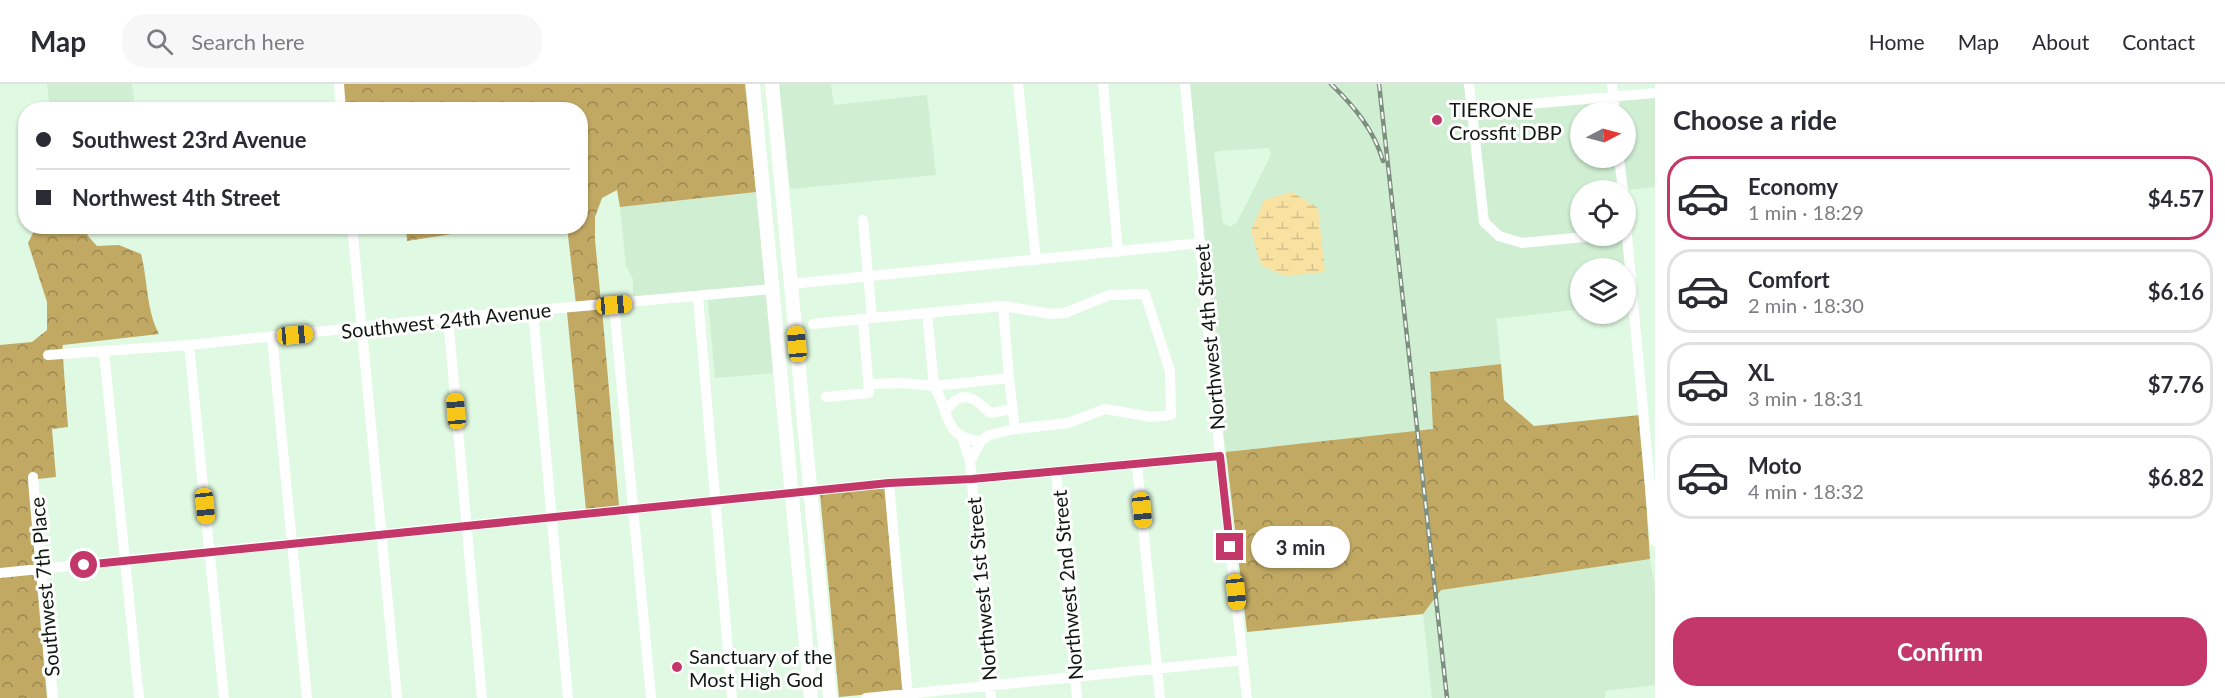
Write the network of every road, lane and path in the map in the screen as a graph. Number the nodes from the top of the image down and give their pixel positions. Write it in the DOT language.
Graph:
graph roads {
  1 [pos="339,84"];
  2 [pos="753,84"];
  3 [pos="772,84"];
  4 [pos="1018,84"];
  5 [pos="1103,84"];
  6 [pos="1185,84"];
  7 [pos="1469,84"];
  8 [pos="1612,84"];
  9 [pos="1655,93"];
  10 [pos="1613,97"];
  11 [pos="341,102"];
  12 [pos="1614,102"];
  13 [pos="1472,109"];
  14 [pos="863,220"];
  15 [pos="353,234"];
  16 [pos="1570,238"];
  17 [pos="1201,243"];
  18 [pos="1628,246"];
  19 [pos="1118,252"];
  20 [pos="770,257"];
  21 [pos="1036,260"];
  22 [pos="869,276"];
  23 [pos="791,284"];
  24 [pos="772,289"];
  25 [pos="698,297"];
  26 [pos="614,305"];
  27 [pos="1003,306"];
  28 [pos="533,311"];
  29 [pos="927,313"];
  30 [pos="448,318"];
  31 [pos="868,319"];
  32 [pos="795,322"];
  33 [pos="813,324"];
  34 [pos="361,328"];
  35 [pos="272,337"];
  36 [pos="189,345"];
  37 [pos="104,352"];
  38 [pos="48,355"];
  39 [pos="1009,378"];
  40 [pos="868,384"];
  41 [pos="934,386"];
  42 [pos="826,397"];
  43 [pos="1013,409"];
  44 [pos="945,412"];
  45 [pos="990,413"];
  46 [pos="1649,414"];
  47 [pos="1015,429"];
  48 [pos="962,437"];
  49 [pos="985,438"];
  50 [pos="1220,456"];
  51 [pos="970,461"];
  52 [pos="1137,465"];
  53 [pos="1056,472"];
  54 [pos="33,477"];
  55 [pos="972,479"];
  56 [pos="889,483"];
  57 [pos="811,492"];
  58 [pos="792,494"];
  59 [pos="716,500"];
  60 [pos="634,508"];
  61 [pos="552,517"];
  62 [pos="466,526"];
  63 [pos="1654,528"];
  64 [pos="381,535"];
  65 [pos="1655,541"];
  66 [pos="292,544"];
  67 [pos="210,552"];
  68 [pos="125,560"];
  69 [pos="43,569"];
  70 [pos="0,573"];
  71 [pos="803,615"];
  72 [pos="1243,660"];
  73 [pos="1157,668"];
  74 [pos="1075,677"];
  75 [pos="990,685"];
  76 [pos="908,696"];
  77 [pos="53,698"];
  78 [pos="139,698"];
  79 [pos="224,698"];
  80 [pos="307,698"];
  81 [pos="397,698"];
  82 [pos="482,698"];
  83 [pos="568,698"];
  84 [pos="651,698"];
  85 [pos="732,698"];
  86 [pos="811,698"];
  87 [pos="823,698"];
  88 [pos="830,698"];
  89 [pos="866,698"];
  90 [pos="991,698"];
  91 [pos="1077,698"];
  92 [pos="1160,698"];
  93 [pos="1247,698"];
  1 -- 11 [label="street"];
  2 -- 20 [label="main road"];
  3 -- 23 [label="main road"];
  4 -- 21 [label="street"];
  5 -- 19 [label="street"];
  6 -- 17 [label="street, Northwest 4th Street"];
  7 -- 13 [label="street"];
  8 -- 10 [label="street"];
  9 -- 10 [label="street"];
  10 -- 12 [label="street"];
  10 -- 13 [label="street"];
  13 -- 16 [label="street"];
  14 -- 22 [label="street"];
  15 -- 34 [label="street"];
  17 -- 19 [label="street"];
  17 -- 50 [label="street, Northwest 4th Street"];
  18 -- 46 [label="street"];
  19 -- 21 [label="street"];
  20 -- 23 [label="main road"];
  20 -- 24 [label="main road"];
  21 -- 22 [label="street"];
  22 -- 23 [label="street"];
  22 -- 31 [label="street"];
  23 -- 32 [label="main road"];
  24 -- 25 [label="street, Southwest 24th Avenue"];
  24 -- 32 [label="main road"];
  24 -- 58 [label="main road"];
  25 -- 26 [label="street, Southwest 24th Avenue"];
  25 -- 59 [label="street"];
  26 -- 28 [label="street, Southwest 24th Avenue"];
  26 -- 60 [label="street"];
  27 -- 29 [label="street"];
  27 -- 39 [label="street"];
  27 -- 47 [label="street"];
  28 -- 30 [label="street, Southwest 24th Avenue"];
  28 -- 61 [label="street"];
  29 -- 31 [label="street"];
  29 -- 41 [label="street"];
  30 -- 34 [label="street, Southwest 24th Avenue"];
  30 -- 62 [label="street"];
  31 -- 33 [label="street"];
  31 -- 40 [label="street"];
  32 -- 57 [label="main road"];
  34 -- 35 [label="street, Southwest 24th Avenue"];
  34 -- 64 [label="street"];
  35 -- 36 [label="street, Southwest 24th Avenue"];
  35 -- 66 [label="street"];
  36 -- 37 [label="street, Southwest 24th Avenue"];
  36 -- 67 [label="street"];
  37 -- 38 [label="street, Southwest 24th Avenue"];
  37 -- 68 [label="street"];
  39 -- 41 [label="street"];
  39 -- 43 [label="street"];
  40 -- 41 [label="street"];
  40 -- 42 [label="street"];
  41 -- 44 [label="street"];
  43 -- 45 [label="street"];
  43 -- 47 [label="street"];
  44 -- 45 [label="street"];
  44 -- 48 [label="street"];
  45 -- 49 [label="street"];
  46 -- 63 [label="street"];
  47 -- 49 [label="street"];
  48 -- 49 [label="street"];
  48 -- 51 [label="street, Northwest 1st Street"];
  49 -- 51 [label="street"];
  50 -- 52 [label="street"];
  50 -- 72 [label="street, Northwest 4th Street"];
  51 -- 55 [label="street, Northwest 1st Street"];
  52 -- 53 [label="street"];
  52 -- 73 [label="street"];
  53 -- 55 [label="street"];
  53 -- 74 [label="street, Northwest 2nd Street"];
  54 -- 69 [label="street, Southwest 7th Place"];
  55 -- 56 [label="street"];
  55 -- 75 [label="street, Northwest 1st Street"];
  56 -- 57 [label="street"];
  56 -- 76 [label="street"];
  57 -- 58 [label="street"];
  57 -- 88 [label="main road"];
  58 -- 59 [label="street"];
  58 -- 71 [label="main road"];
  59 -- 60 [label="street"];
  59 -- 85 [label="street"];
  60 -- 61 [label="street"];
  60 -- 84 [label="street"];
  61 -- 62 [label="street"];
  61 -- 83 [label="street"];
  62 -- 64 [label="street"];
  62 -- 82 [label="street"];
  63 -- 65 [label="street"];
  64 -- 66 [label="street"];
  64 -- 81 [label="street"];
  66 -- 67 [label="street"];
  66 -- 80 [label="street"];
  67 -- 68 [label="street"];
  67 -- 79 [label="street"];
  68 -- 69 [label="street"];
  68 -- 78 [label="street"];
  69 -- 70 [label="street"];
  69 -- 77 [label="street, Southwest 7th Place"];
  71 -- 86 [label="main road"];
  71 -- 87 [label="main road"];
  72 -- 73 [label="street"];
  72 -- 93 [label="street, Northwest 4th Street"];
  73 -- 74 [label="street"];
  73 -- 92 [label="street"];
  74 -- 75 [label="street"];
  74 -- 91 [label="street, Northwest 2nd Street"];
  75 -- 76 [label="street"];
  75 -- 90 [label="street, Northwest 1st Street"];
  76 -- 89 [label="street"];
}
